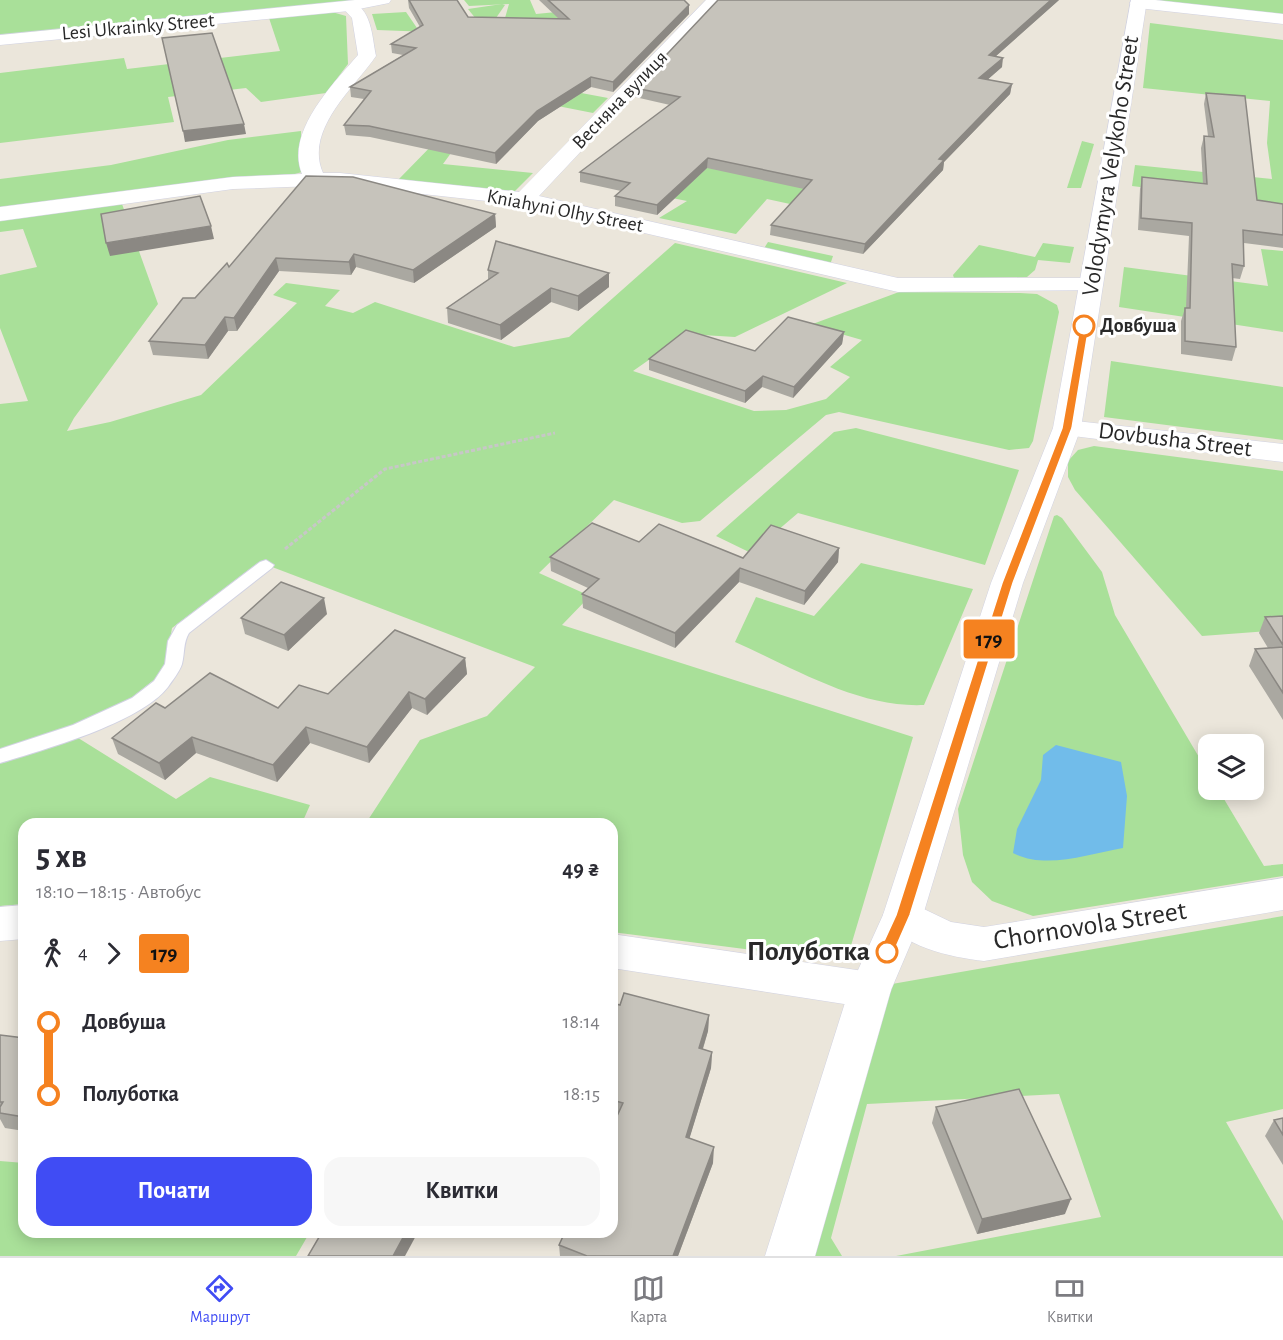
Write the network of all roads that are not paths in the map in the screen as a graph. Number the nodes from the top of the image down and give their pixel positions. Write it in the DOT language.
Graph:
graph roads {
  1 [pos="383,0"];
  2 [pos="715,0"];
  3 [pos="1138,2"];
  4 [pos="349,6"];
  5 [pos="1283,19"];
  6 [pos="0,40"];
  7 [pos="315,180"];
  8 [pos="524,199"];
  9 [pos="0,214"];
  10 [pos="1091,285"];
  11 [pos="1067,428"];
  12 [pos="1283,453"];
  13 [pos="266,565"];
  14 [pos="0,756"];
  15 [pos="1283,894"];
  16 [pos="903,915"];
  17 [pos="18,922"];
  18 [pos="0,924"];
  19 [pos="618,952"];
  20 [pos="870,990"];
  21 [pos="790,1256"];
  1 -- 4 [label="street, Lesi Ukrainky Street"];
  2 -- 8 [label="street, Весняна вулиця"];
  3 -- 5 [label="street"];
  3 -- 10 [label="street, Volodymyra Velykoho Street"];
  4 -- 6 [label="street, Lesi Ukrainky Street"];
  4 -- 7 [label="street"];
  7 -- 8 [label="street, Kniahyni Olhy Street"];
  7 -- 9 [label="street, Kniahyni Olhy Street"];
  8 -- 10 [label="street, Kniahyni Olhy Street"];
  10 -- 11 [label="street, Volodymyra Velykoho Street"];
  11 -- 12 [label="street, Dovbusha Street"];
  11 -- 16 [label="street, Volodymyra Velykoho Street"];
  13 -- 14 [label="lane"];
  15 -- 16 [label="street, Chornovola Street"];
  16 -- 20 [label="street, Volodymyra Velykoho Street"];
  17 -- 18 [label="street"];
  19 -- 20 [label="street"];
  20 -- 21 [label="street, Volodymyra Velykoho Street"];
}
